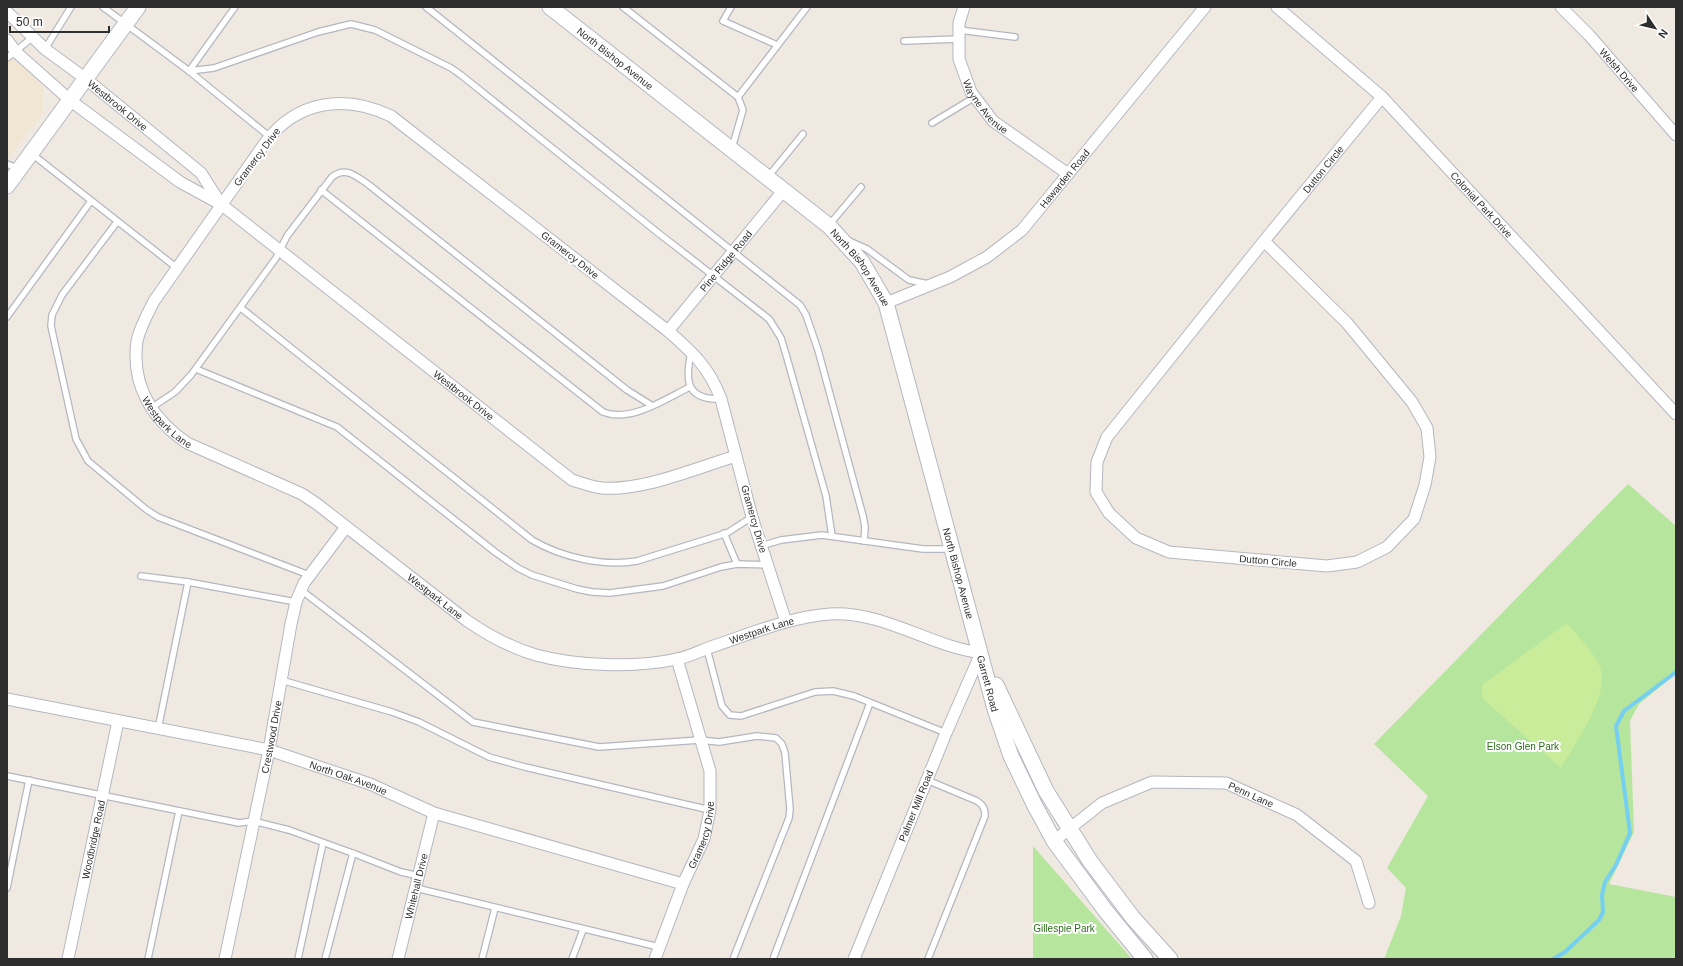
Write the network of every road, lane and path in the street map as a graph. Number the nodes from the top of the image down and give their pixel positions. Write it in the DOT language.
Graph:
graph roads {
  1 [pos="71,7"];
  2 [pos="103,7"];
  3 [pos="138,7"];
  4 [pos="235,7"];
  5 [pos="426,7"];
  6 [pos="550,7"];
  7 [pos="623,7"];
  8 [pos="731,7"];
  9 [pos="806,7"];
  10 [pos="964,7"];
  11 [pos="1205,7"];
  12 [pos="1277,7"];
  13 [pos="1561,7"];
  14 [pos="7,12"];
  15 [pos="127,23"];
  16 [pos="959,34"];
  17 [pos="33,37"];
  18 [pos="1015,37"];
  19 [pos="7,40"];
  20 [pos="904,41"];
  21 [pos="777,45"];
  22 [pos="45,49"];
  23 [pos="12,55"];
  24 [pos="190,71"];
  25 [pos="86,79"];
  26 [pos="738,97"];
  27 [pos="975,97"];
  28 [pos="1382,97"];
  29 [pos="70,101"];
  30 [pos="932,123"];
  31 [pos="803,134"];
  32 [pos="1676,135"];
  33 [pos="270,137"];
  34 [pos="732,150"];
  35 [pos="31,154"];
  36 [pos="13,167"];
  37 [pos="1068,174"];
  38 [pos="767,178"];
  39 [pos="7,186"];
  40 [pos="861,187"];
  41 [pos="321,190"];
  42 [pos="783,190"];
  43 [pos="91,201"];
  44 [pos="222,205"];
  45 [pos="117,222"];
  46 [pos="834,231"];
  47 [pos="1264,241"];
  48 [pos="279,250"];
  49 [pos="733,252"];
  50 [pos="177,268"];
  51 [pos="713,275"];
  52 [pos="930,285"];
  53 [pos="886,303"];
  54 [pos="241,308"];
  55 [pos="7,317"];
  56 [pos="668,331"];
  57 [pos="692,352"];
  58 [pos="196,369"];
  59 [pos="690,386"];
  60 [pos="721,399"];
  61 [pos="651,405"];
  62 [pos="151,408"];
  63 [pos="1676,414"];
  64 [pos="736,456"];
  65 [pos="752,516"];
  66 [pos="346,527"];
  67 [pos="724,533"];
  68 [pos="832,536"];
  69 [pos="864,541"];
  70 [pos="761,546"];
  71 [pos="952,549"];
  72 [pos="737,564"];
  73 [pos="768,565"];
  74 [pos="309,575"];
  75 [pos="141,576"];
  76 [pos="188,582"];
  77 [pos="301,590"];
  78 [pos="296,602"];
  79 [pos="786,622"];
  80 [pos="707,649"];
  81 [pos="981,653"];
  82 [pos="677,659"];
  83 [pos="281,680"];
  84 [pos="7,699"];
  85 [pos="870,703"];
  86 [pos="118,721"];
  87 [pos="158,729"];
  88 [pos="946,733"];
  89 [pos="702,740"];
  90 [pos="269,750"];
  91 [pos="7,776"];
  92 [pos="29,780"];
  93 [pos="927,780"];
  94 [pos="103,794"];
  95 [pos="710,810"];
  96 [pos="180,811"];
  97 [pos="434,813"];
  98 [pos="253,821"];
  99 [pos="1069,828"];
  100 [pos="1054,841"];
  101 [pos="323,842"];
  102 [pos="353,853"];
  103 [pos="419,876"];
  104 [pos="683,884"];
  105 [pos="7,888"];
  106 [pos="416,888"];
  107 [pos="1369,903"];
  108 [pos="495,908"];
  109 [pos="583,930"];
  110 [pos="659,947"];
  111 [pos="68,959"];
  112 [pos="148,959"];
  113 [pos="225,959"];
  114 [pos="298,959"];
  115 [pos="325,959"];
  116 [pos="398,959"];
  117 [pos="482,959"];
  118 [pos="572,959"];
  119 [pos="655,959"];
  120 [pos="733,959"];
  121 [pos="773,959"];
  122 [pos="854,959"];
  123 [pos="928,959"];
  124 [pos="1145,959"];
  125 [pos="1170,959"];
  1 -- 22 [label="lane"];
  2 -- 15 [label="lane"];
  3 -- 15 [label="main road"];
  4 -- 24 [label="lane"];
  5 -- 49 [label="lane"];
  6 -- 34 [label="main road, North Bishop Avenue"];
  7 -- 26 [label="lane"];
  8 -- 21 [label="lane"];
  9 -- 21 [label="lane"];
  10 -- 16 [label="street, Wayne Avenue"];
  11 -- 37 [label="street, Hawarden Road"];
  12 -- 28 [label="street, Colonial Park Drive"];
  13 -- 32 [label="street, Welsh Drive"];
  14 -- 17 [label="street, Westbrook Drive"];
  15 -- 24 [label="lane"];
  15 -- 25 [label="main road"];
  16 -- 18 [label="lane"];
  16 -- 20 [label="lane"];
  16 -- 27 [label="street, Wayne Avenue"];
  17 -- 22 [label="street, Westbrook Drive"];
  17 -- 23 [label="lane"];
  19 -- 23 [label="street, Westbrook Drive"];
  21 -- 26 [label="lane"];
  22 -- 25 [label="street, Westbrook Drive"];
  23 -- 29 [label="street, Westbrook Drive"];
  24 -- 33 [label="lane"];
  24 -- 51 [label="lane"];
  25 -- 29 [label="main road"];
  25 -- 44 [label="street, Westbrook Drive"];
  26 -- 34 [label="lane"];
  27 -- 30 [label="lane"];
  27 -- 37 [label="street, Wayne Avenue"];
  28 -- 47 [label="street, Dutton Circle"];
  28 -- 63 [label="street, Colonial Park Drive"];
  29 -- 35 [label="main road"];
  29 -- 44 [label="street, Westbrook Drive"];
  31 -- 38 [label="lane"];
  33 -- 44 [label="street, Gramercy Drive"];
  33 -- 56 [label="street, Gramercy Drive"];
  34 -- 38 [label="main road, North Bishop Avenue"];
  35 -- 36 [label="main road"];
  35 -- 43 [label="lane"];
  36 -- 39 [label="main road"];
  37 -- 52 [label="street, Hawarden Road"];
  38 -- 42 [label="main road, North Bishop Avenue"];
  40 -- 46 [label="lane"];
  41 -- 48 [label="lane"];
  41 -- 61 [label="lane"];
  41 -- 61 [label="lane"];
  42 -- 46 [label="main road, North Bishop Avenue"];
  42 -- 49 [label="street, Pine Ridge Road"];
  43 -- 45 [label="lane"];
  43 -- 55 [label="lane"];
  44 -- 48 [label="street, Westbrook Drive"];
  44 -- 50 [label="street, Westpark Lane"];
  45 -- 50 [label="lane"];
  45 -- 74 [label="lane"];
  46 -- 52 [label="lane"];
  46 -- 53 [label="main road, North Bishop Avenue"];
  47 -- 47 [label="street, Dutton Circle"];
  48 -- 54 [label="lane"];
  48 -- 64 [label="street, Westbrook Drive"];
  49 -- 51 [label="street, Pine Ridge Road"];
  49 -- 69 [label="lane"];
  50 -- 62 [label="street, Westpark Lane"];
  51 -- 56 [label="street, Pine Ridge Road"];
  51 -- 68 [label="lane"];
  52 -- 53 [label="street, Hawarden Road"];
  53 -- 71 [label="main road, North Bishop Avenue"];
  54 -- 58 [label="lane"];
  54 -- 67 [label="lane"];
  56 -- 57 [label="street, Gramercy Drive"];
  57 -- 59 [label="lane"];
  57 -- 60 [label="street, Gramercy Drive"];
  58 -- 62 [label="lane"];
  58 -- 72 [label="lane"];
  59 -- 60 [label="lane"];
  59 -- 61 [label="lane"];
  60 -- 64 [label="street, Gramercy Drive"];
  62 -- 66 [label="street, Westpark Lane"];
  64 -- 65 [label="street, Gramercy Drive"];
  65 -- 67 [label="lane"];
  65 -- 70 [label="street, Gramercy Drive"];
  66 -- 74 [label="street, Crestwood Drive"];
  66 -- 82 [label="street, Westpark Lane"];
  67 -- 72 [label="lane"];
  68 -- 69 [label="lane"];
  68 -- 70 [label="lane"];
  69 -- 71 [label="lane"];
  70 -- 73 [label="street, Gramercy Drive"];
  71 -- 81 [label="main road, North Bishop Avenue"];
  72 -- 73 [label="lane"];
  73 -- 79 [label="street, Gramercy Drive"];
  74 -- 77 [label="street, Crestwood Drive"];
  75 -- 76 [label="lane"];
  76 -- 78 [label="lane"];
  76 -- 87 [label="lane"];
  77 -- 78 [label="street, Crestwood Drive"];
  77 -- 89 [label="lane"];
  78 -- 83 [label="street, Crestwood Drive"];
  79 -- 80 [label="street, Westpark Lane"];
  79 -- 81 [label="street, Westpark Lane"];
  80 -- 82 [label="street, Westpark Lane"];
  80 -- 85 [label="lane"];
  81 -- 88 [label="street, Palmer Mill Road"];
  81 -- 99 [label="main road, Garrett Road"];
  81 -- 100 [label="main road, Garrett Road"];
  82 -- 89 [label="street, Gramercy Drive"];
  83 -- 90 [label="street, Crestwood Drive"];
  83 -- 95 [label="lane"];
  84 -- 86 [label="street, North Oak Avenue"];
  85 -- 88 [label="lane"];
  85 -- 121 [label="lane"];
  86 -- 87 [label="street, North Oak Avenue"];
  86 -- 94 [label="street, Woodbridge Road"];
  87 -- 90 [label="street, North Oak Avenue"];
  88 -- 93 [label="street, Palmer Mill Road"];
  89 -- 95 [label="street, Gramercy Drive"];
  89 -- 120 [label="lane"];
  90 -- 97 [label="street, North Oak Avenue"];
  90 -- 98 [label="street, Crestwood Drive"];
  91 -- 92 [label="lane"];
  92 -- 94 [label="lane"];
  92 -- 105 [label="lane"];
  93 -- 122 [label="street, Palmer Mill Road"];
  93 -- 123 [label="lane"];
  94 -- 96 [label="lane"];
  94 -- 111 [label="street, Woodbridge Road"];
  95 -- 104 [label="street, Gramercy Drive"];
  96 -- 98 [label="lane"];
  96 -- 112 [label="lane"];
  97 -- 103 [label="street, Whitehall Drive"];
  97 -- 104 [label="street, North Oak Avenue"];
  98 -- 101 [label="lane"];
  98 -- 113 [label="street, Crestwood Drive"];
  99 -- 100 [label="street, Penn Lane"];
  99 -- 107 [label="street, Penn Lane"];
  99 -- 125 [label="main road, Garrett Road"];
  100 -- 124 [label="main road, Garrett Road"];
  101 -- 102 [label="lane"];
  101 -- 114 [label="lane"];
  102 -- 103 [label="lane"];
  102 -- 115 [label="lane"];
  103 -- 106 [label="street, Whitehall Drive"];
  104 -- 110 [label="street, Gramercy Drive"];
  106 -- 108 [label="lane"];
  106 -- 116 [label="street, Whitehall Drive"];
  108 -- 109 [label="lane"];
  108 -- 117 [label="lane"];
  109 -- 110 [label="lane"];
  109 -- 118 [label="lane"];
  110 -- 119 [label="street, Gramercy Drive"];
}
